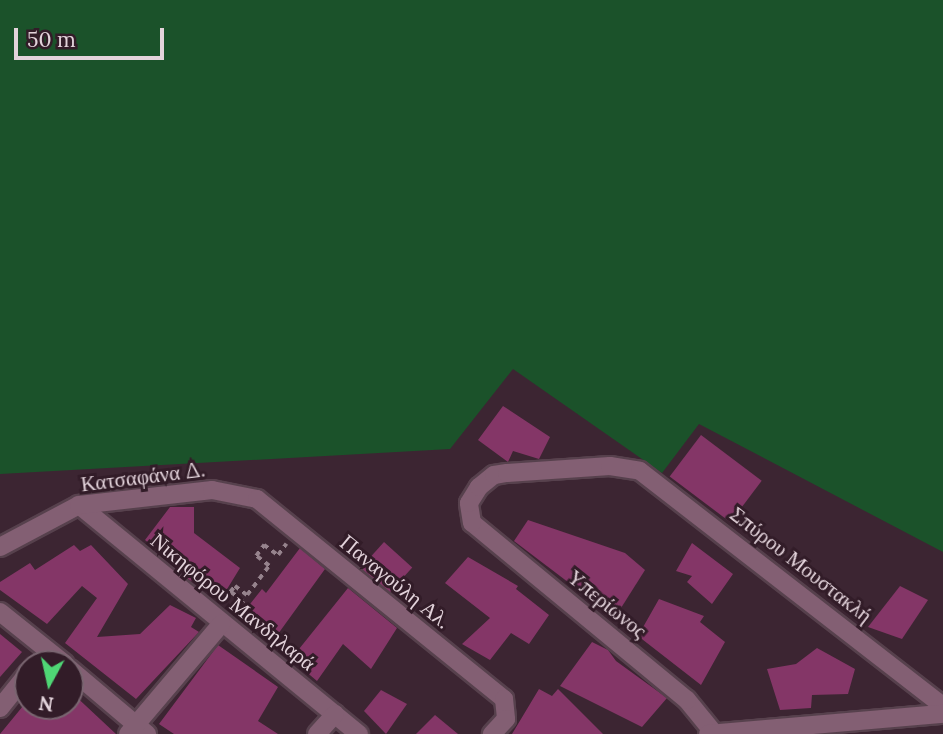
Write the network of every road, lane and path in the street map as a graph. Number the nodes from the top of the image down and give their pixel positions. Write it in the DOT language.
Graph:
graph roads {
  1 [pos="257,499"];
  2 [pos="79,505"];
  3 [pos="468,515"];
  4 [pos="296,531"];
  5 [pos="0,547"];
  6 [pos="0,612"];
  7 [pos="218,620"];
  8 [pos="47,649"];
  9 [pos="84,682"];
  10 [pos="14,690"];
  11 [pos="943,706"];
  12 [pos="0,708"];
  13 [pos="335,714"];
  14 [pos="943,714"];
  15 [pos="870,728"];
  16 [pos="137,731"];
  17 [pos="711,733"];
  18 [pos="317,734"];
  19 [pos="359,734"];
  20 [pos="492,734"];
  1 -- 2 [label="street, Κατσαφάνα Δ."];
  1 -- 4 [label="street, Παναγούλη Αλ."];
  2 -- 5 [label="street, Κατσαφάνα Δ."];
  2 -- 7 [label="street, Νικηφόρου Μανδηλαρά"];
  3 -- 11 [label="street, Σπύρου Μουστακλή"];
  3 -- 17 [label="street, Υπερίωνος"];
  4 -- 7 [label="path"];
  4 -- 20 [label="street, Παναγούλη Αλ."];
  6 -- 8 [label="street"];
  7 -- 13 [label="street, Νικηφόρου Μανδηλαρά"];
  7 -- 16 [label="street"];
  9 -- 16 [label="street"];
  10 -- 12 [label="street"];
  13 -- 18 [label="street"];
  13 -- 19 [label="street, Νικηφόρου Μανδηλαρά"];
  14 -- 15 [label="street"];
  15 -- 17 [label="street"];
}
